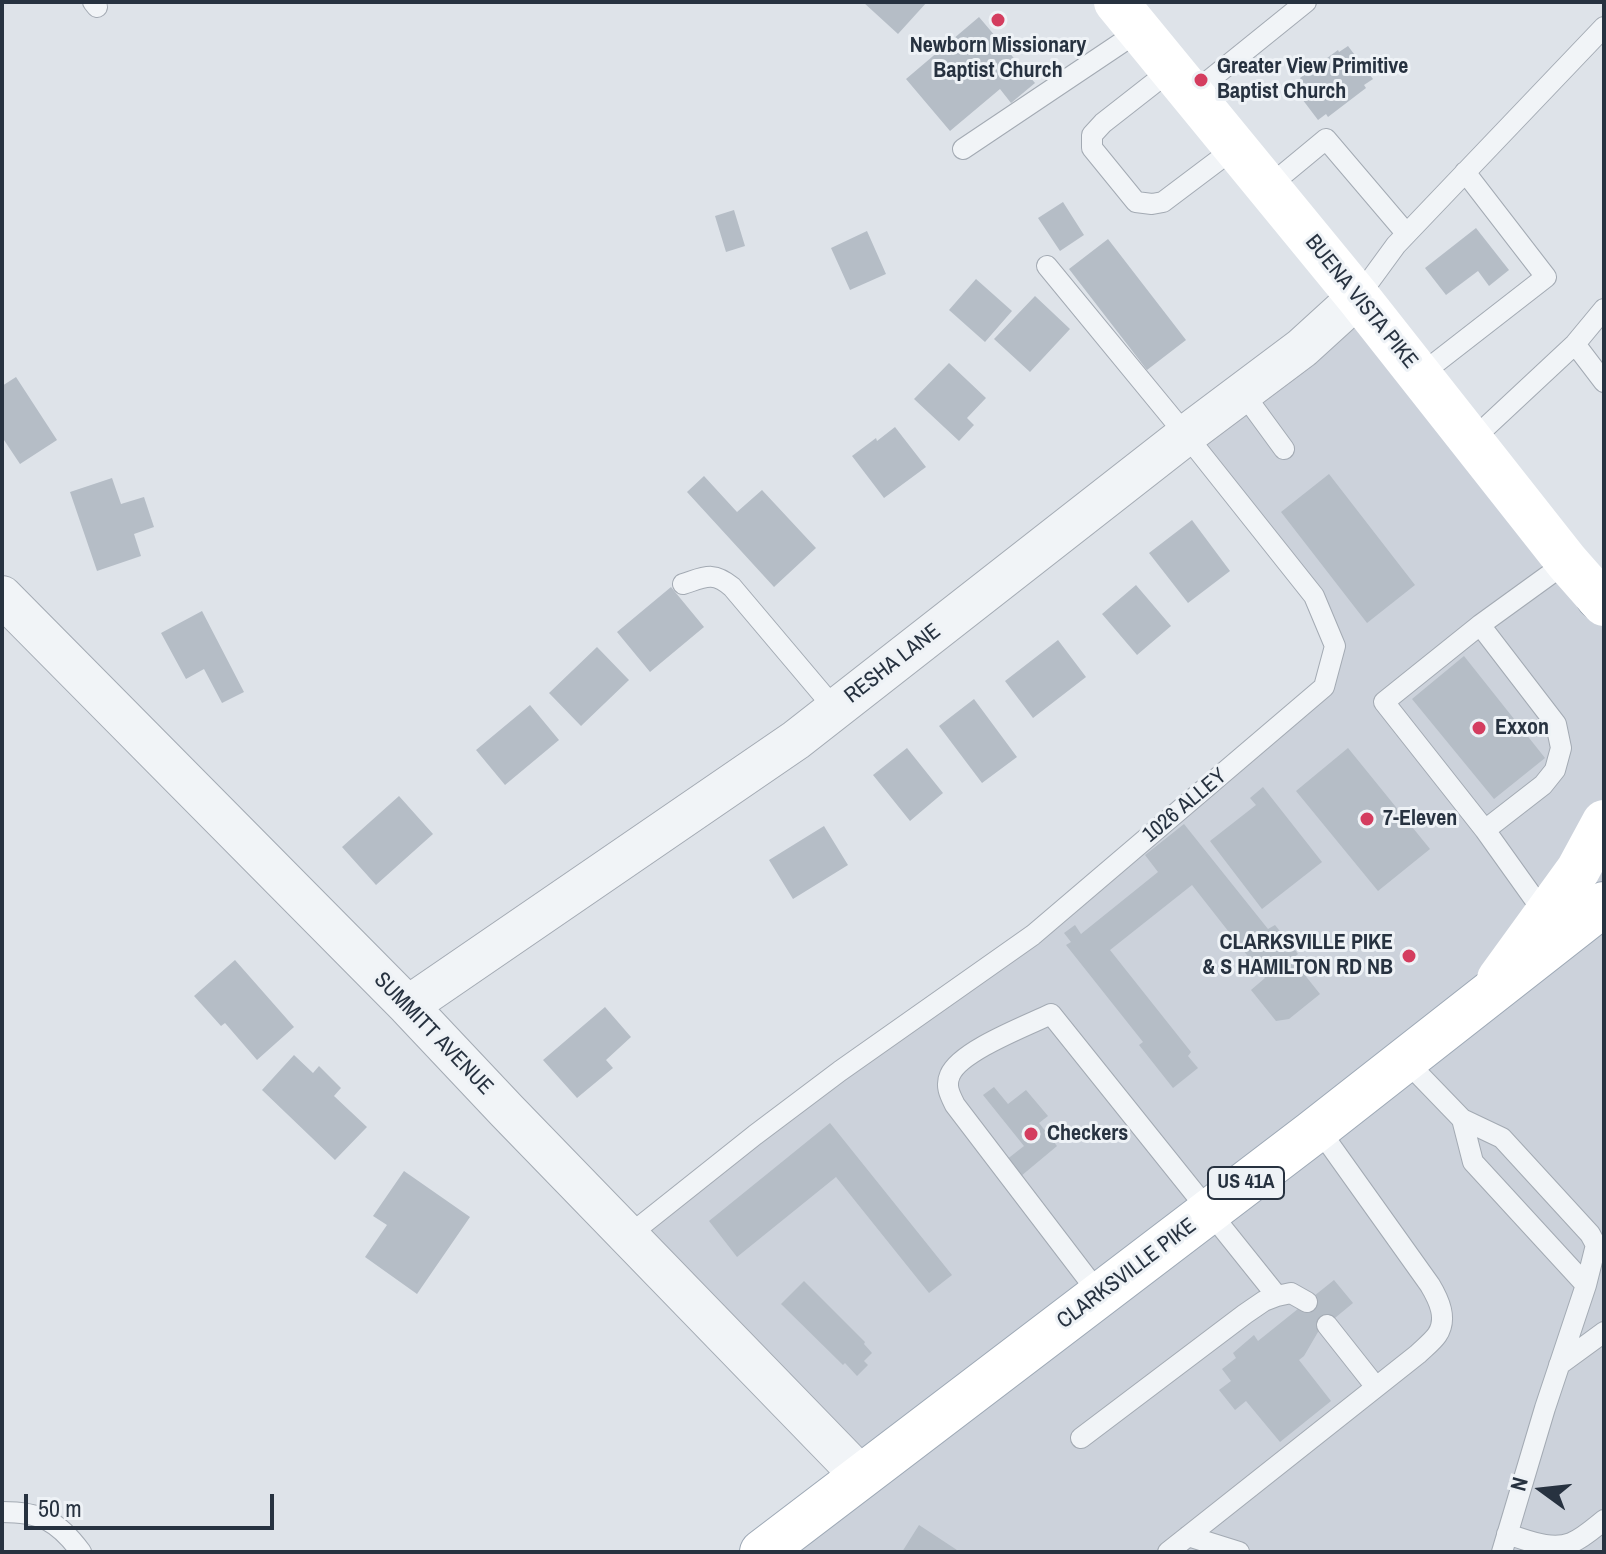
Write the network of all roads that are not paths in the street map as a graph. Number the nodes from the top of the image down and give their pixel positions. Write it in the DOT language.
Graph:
graph roads {
  1 [pos="1306,2"];
  2 [pos="1128,16"];
  3 [pos="1604,27"];
  4 [pos="1182,82"];
  5 [pos="1236,147"];
  6 [pos="963,149"];
  7 [pos="1465,172"];
  8 [pos="1268,187"];
  9 [pos="1406,233"];
  10 [pos="1047,266"];
  11 [pos="1358,297"];
  12 [pos="1604,309"];
  13 [pos="1575,344"];
  14 [pos="1420,375"];
  15 [pos="1604,382"];
  16 [pos="1243,393"];
  17 [pos="1186,435"];
  18 [pos="1471,441"];
  19 [pos="1284,449"];
  20 [pos="1567,562"];
  21 [pos="683,584"];
  22 [pos="2,596"];
  23 [pos="1602,610"];
  24 [pos="1480,625"];
  25 [pos="835,709"];
  26 [pos="1604,822"];
  27 [pos="1485,830"];
  28 [pos="1604,904"];
  29 [pos="1545,914"];
  30 [pos="1604,936"];
  31 [pos="1486,997"];
  32 [pos="408,1006"];
  33 [pos="1405,1060"];
  34 [pos="1462,1119"];
  35 [pos="1318,1128"];
  36 [pos="1210,1211"];
  37 [pos="628,1236"];
  38 [pos="1586,1285"];
  39 [pos="1100,1295"];
  40 [pos="1277,1296"];
  41 [pos="1307,1302"];
  42 [pos="1327,1325"];
  43 [pos="1604,1332"];
  44 [pos="1559,1365"];
  45 [pos="1376,1387"];
  46 [pos="1081,1438"];
  47 [pos="861,1476"];
  48 [pos="2,1512"];
  49 [pos="1604,1520"];
  50 [pos="1188,1536"];
  51 [pos="1505,1543"];
  52 [pos="81,1552"];
  53 [pos="764,1552"];
  54 [pos="1168,1552"];
  55 [pos="1239,1552"];
  1 -- 4 [label="lane"];
  2 -- 4 [label="main road, BUENA VISTA PIKE"];
  2 -- 6 [label="lane"];
  3 -- 7 [label="lane"];
  4 -- 5 [label="main road, BUENA VISTA PIKE"];
  4 -- 5 [label="lane"];
  5 -- 8 [label="main road, BUENA VISTA PIKE"];
  7 -- 9 [label="lane"];
  7 -- 14 [label="lane"];
  8 -- 9 [label="lane"];
  8 -- 11 [label="main road, BUENA VISTA PIKE"];
  9 -- 11 [label="lane"];
  10 -- 17 [label="lane, 1026 ALLEY"];
  11 -- 14 [label="main road, BUENA VISTA PIKE"];
  11 -- 16 [label="street, RESHA LANE"];
  12 -- 13 [label="lane"];
  13 -- 15 [label="lane"];
  13 -- 18 [label="lane"];
  14 -- 18 [label="main road, BUENA VISTA PIKE"];
  16 -- 17 [label="street, RESHA LANE"];
  16 -- 19 [label="lane"];
  17 -- 25 [label="street, RESHA LANE"];
  17 -- 37 [label="lane, 1026 ALLEY"];
  18 -- 20 [label="main road, BUENA VISTA PIKE"];
  20 -- 23 [label="main road, BUENA VISTA PIKE"];
  20 -- 24 [label="lane"];
  21 -- 25 [label="lane"];
  22 -- 32 [label="street, SUMMITT AVENUE"];
  24 -- 27 [label="lane"];
  24 -- 27 [label="lane"];
  25 -- 32 [label="street, RESHA LANE"];
  26 -- 29 [label="main road"];
  27 -- 29 [label="lane"];
  28 -- 31 [label="main road, CLARKSVILLE PIKE / US 41A"];
  29 -- 31 [label="main road"];
  30 -- 31 [label="main road"];
  31 -- 33 [label="main road, CLARKSVILLE PIKE / US 41A"];
  32 -- 37 [label="street, SUMMITT AVENUE"];
  33 -- 34 [label="lane"];
  33 -- 35 [label="main road, CLARKSVILLE PIKE / US 41A"];
  34 -- 38 [label="lane"];
  34 -- 38 [label="lane"];
  35 -- 36 [label="main road, CLARKSVILLE PIKE / US 41A"];
  35 -- 45 [label="lane"];
  36 -- 39 [label="main road, CLARKSVILLE PIKE / US 41A"];
  36 -- 39 [label="lane"];
  36 -- 40 [label="lane"];
  37 -- 47 [label="street, SUMMITT AVENUE"];
  38 -- 44 [label="lane"];
  39 -- 47 [label="main road, CLARKSVILLE PIKE / US 41A"];
  40 -- 41 [label="lane"];
  40 -- 46 [label="lane"];
  42 -- 45 [label="lane"];
  43 -- 44 [label="lane"];
  44 -- 51 [label="lane"];
  45 -- 50 [label="lane"];
  47 -- 53 [label="main road, CLARKSVILLE PIKE / US 41A"];
  48 -- 52 [label="lane"];
  49 -- 51 [label="lane"];
  50 -- 54 [label="lane"];
  50 -- 55 [label="lane"];
}
